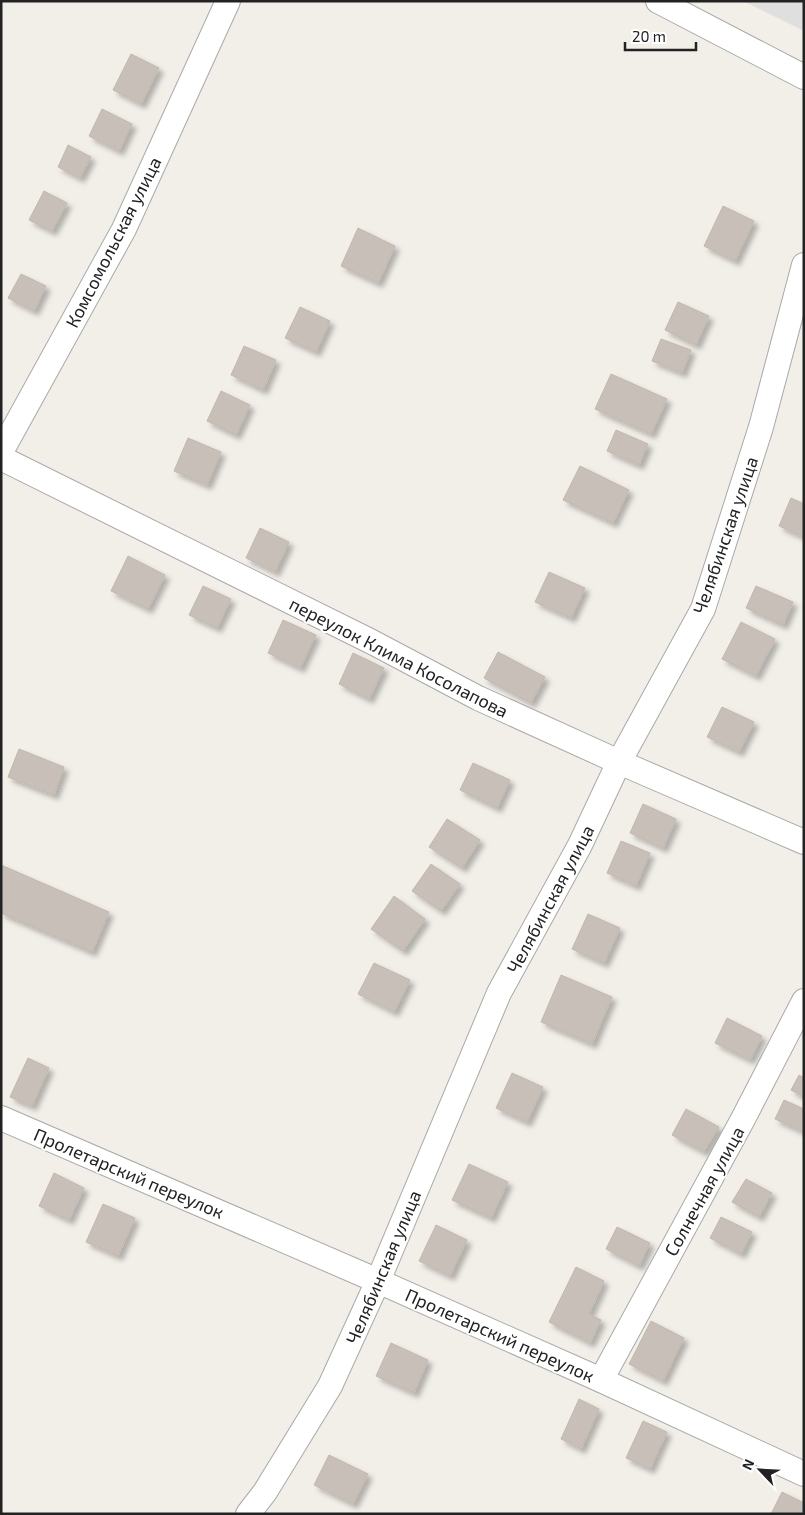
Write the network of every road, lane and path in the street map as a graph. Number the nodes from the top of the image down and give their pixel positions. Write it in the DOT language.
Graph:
graph roads {
  1 [pos="228,1"];
  2 [pos="658,1"];
  3 [pos="804,77"];
  4 [pos="804,265"];
  5 [pos="1,452"];
  6 [pos="1,458"];
  7 [pos="619,762"];
  8 [pos="804,842"];
  9 [pos="804,1001"];
  10 [pos="1,1118"];
  11 [pos="378,1281"];
  12 [pos="601,1380"];
  13 [pos="804,1474"];
  14 [pos="248,1514"];
  1 -- 5 [label="street, Комсомольская улица"];
  2 -- 3 [label="street"];
  4 -- 7 [label="street, Челябинская улица"];
  6 -- 7 [label="street, переулок Клима Косолапова"];
  7 -- 8 [label="street, переулок Клима Косолапова"];
  7 -- 11 [label="street, Челябинская улица"];
  9 -- 12 [label="street, Солнечная улица"];
  10 -- 11 [label="street, Пролетарский переулок"];
  11 -- 12 [label="street, Пролетарский переулок"];
  11 -- 14 [label="street, Челябинская улица"];
  12 -- 13 [label="street, Пролетарский переулок"];
}
